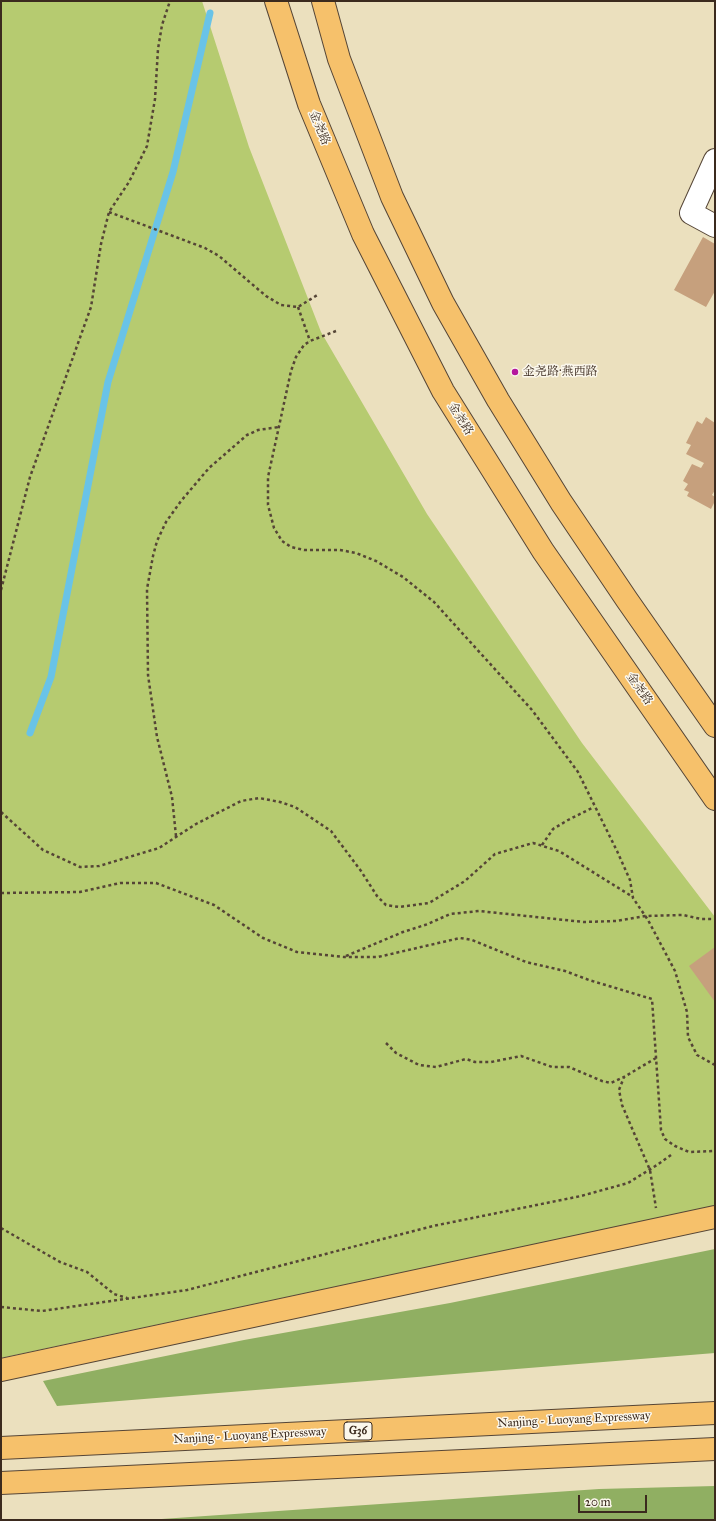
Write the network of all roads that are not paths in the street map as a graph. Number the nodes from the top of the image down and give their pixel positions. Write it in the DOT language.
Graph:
graph roads {
  1 [pos="276,1"];
  2 [pos="323,1"];
  3 [pos="715,160"];
  4 [pos="715,226"];
  5 [pos="715,726"];
  6 [pos="715,799"];
  7 [pos="715,1217"];
  8 [pos="1,1370"];
  9 [pos="715,1414"];
  10 [pos="1,1448"];
  11 [pos="715,1449"];
  12 [pos="1,1483"];
  1 -- 6 [label="main road, 金尧路"];
  2 -- 5 [label="main road"];
  3 -- 4 [label="lane"];
  7 -- 8 [label="main road"];
  9 -- 10 [label="main road, Nanjing - Luoyang Expressway / G36"];
  11 -- 12 [label="main road"];
}
